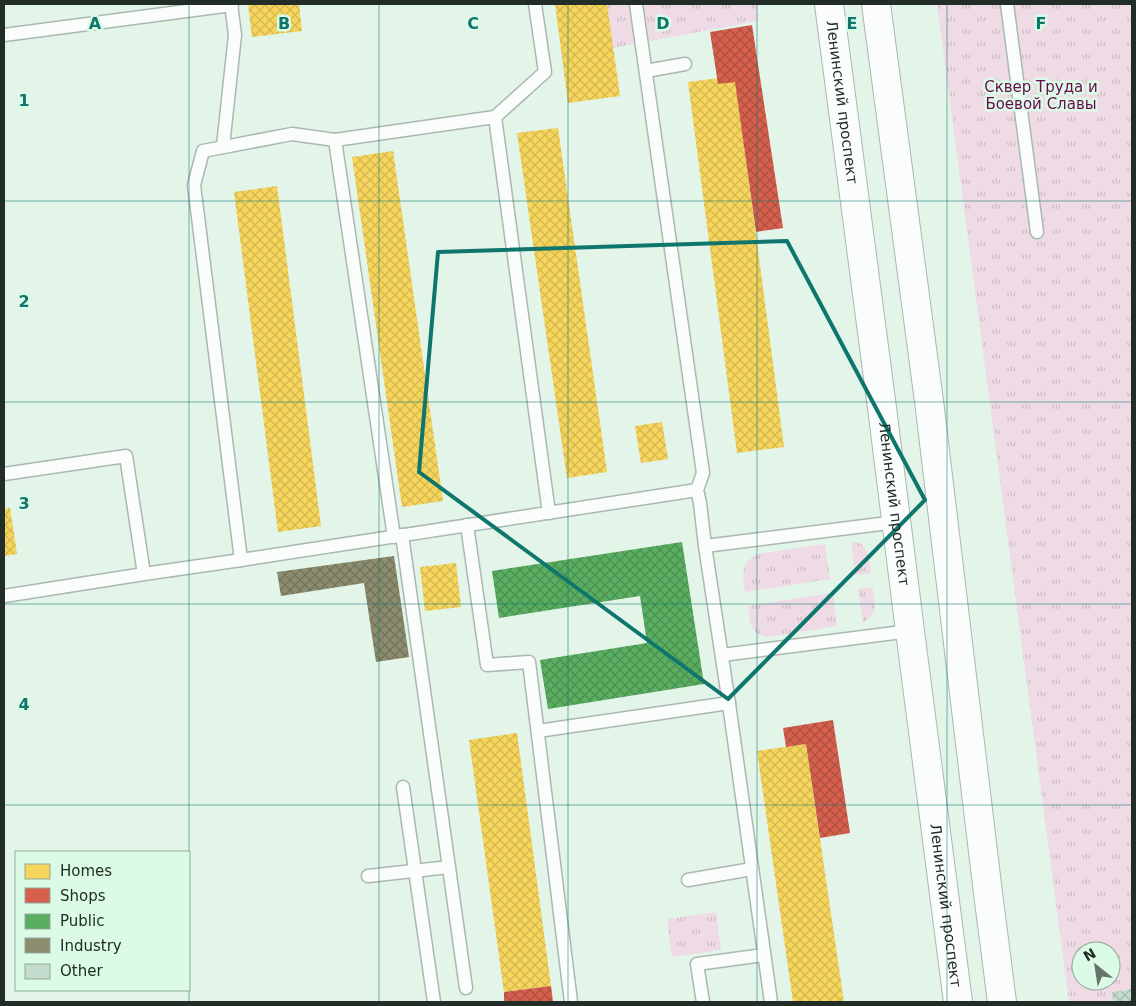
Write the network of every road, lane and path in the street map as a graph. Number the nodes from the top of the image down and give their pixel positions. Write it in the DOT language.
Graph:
graph roads {
  1 [pos="232,4"];
  2 [pos="535,4"];
  3 [pos="636,4"];
  4 [pos="830,4"];
  5 [pos="876,4"];
  6 [pos="1007,4"];
  7 [pos="4,35"];
  8 [pos="685,64"];
  9 [pos="646,71"];
  10 [pos="495,117"];
  11 [pos="335,140"];
  12 [pos="224,146"];
  13 [pos="1037,232"];
  14 [pos="4,474"];
  15 [pos="696,490"];
  16 [pos="549,513"];
  17 [pos="896,522"];
  18 [pos="467,525"];
  19 [pos="398,536"];
  20 [pos="705,546"];
  21 [pos="241,560"];
  22 [pos="144,574"];
  23 [pos="4,596"];
  24 [pos="910,632"];
  25 [pos="722,656"];
  26 [pos="729,703"];
  27 [pos="538,731"];
  28 [pos="403,786"];
  29 [pos="449,867"];
  30 [pos="752,869"];
  31 [pos="416,872"];
  32 [pos="368,876"];
  33 [pos="688,880"];
  34 [pos="764,955"];
  35 [pos="466,988"];
  36 [pos="434,1002"];
  37 [pos="571,1002"];
  38 [pos="703,1002"];
  39 [pos="771,1002"];
  40 [pos="958,1002"];
  41 [pos="1002,1002"];
  1 -- 7 [label="lane"];
  1 -- 12 [label="lane"];
  2 -- 10 [label="lane"];
  3 -- 9 [label="lane"];
  4 -- 17 [label="main road, Ленинский проспект"];
  5 -- 41 [label="main road"];
  6 -- 13 [label="lane"];
  8 -- 9 [label="lane"];
  9 -- 15 [label="lane"];
  10 -- 11 [label="lane"];
  10 -- 16 [label="lane"];
  11 -- 12 [label="lane"];
  11 -- 19 [label="lane"];
  12 -- 21 [label="lane"];
  14 -- 22 [label="lane"];
  15 -- 16 [label="lane"];
  15 -- 20 [label="lane"];
  16 -- 18 [label="lane"];
  17 -- 20 [label="lane"];
  17 -- 24 [label="main road, Ленинский проспект"];
  18 -- 19 [label="lane"];
  18 -- 27 [label="lane"];
  19 -- 21 [label="lane"];
  19 -- 29 [label="lane"];
  20 -- 25 [label="lane"];
  21 -- 22 [label="lane"];
  22 -- 23 [label="lane"];
  24 -- 25 [label="lane"];
  24 -- 40 [label="main road, Ленинский проспект"];
  25 -- 26 [label="lane"];
  26 -- 27 [label="lane"];
  26 -- 30 [label="lane"];
  27 -- 37 [label="lane"];
  28 -- 31 [label="lane"];
  29 -- 31 [label="lane"];
  29 -- 35 [label="lane"];
  30 -- 33 [label="lane"];
  30 -- 34 [label="lane"];
  31 -- 32 [label="lane"];
  31 -- 36 [label="lane"];
  34 -- 38 [label="lane"];
  34 -- 39 [label="lane"];
}
